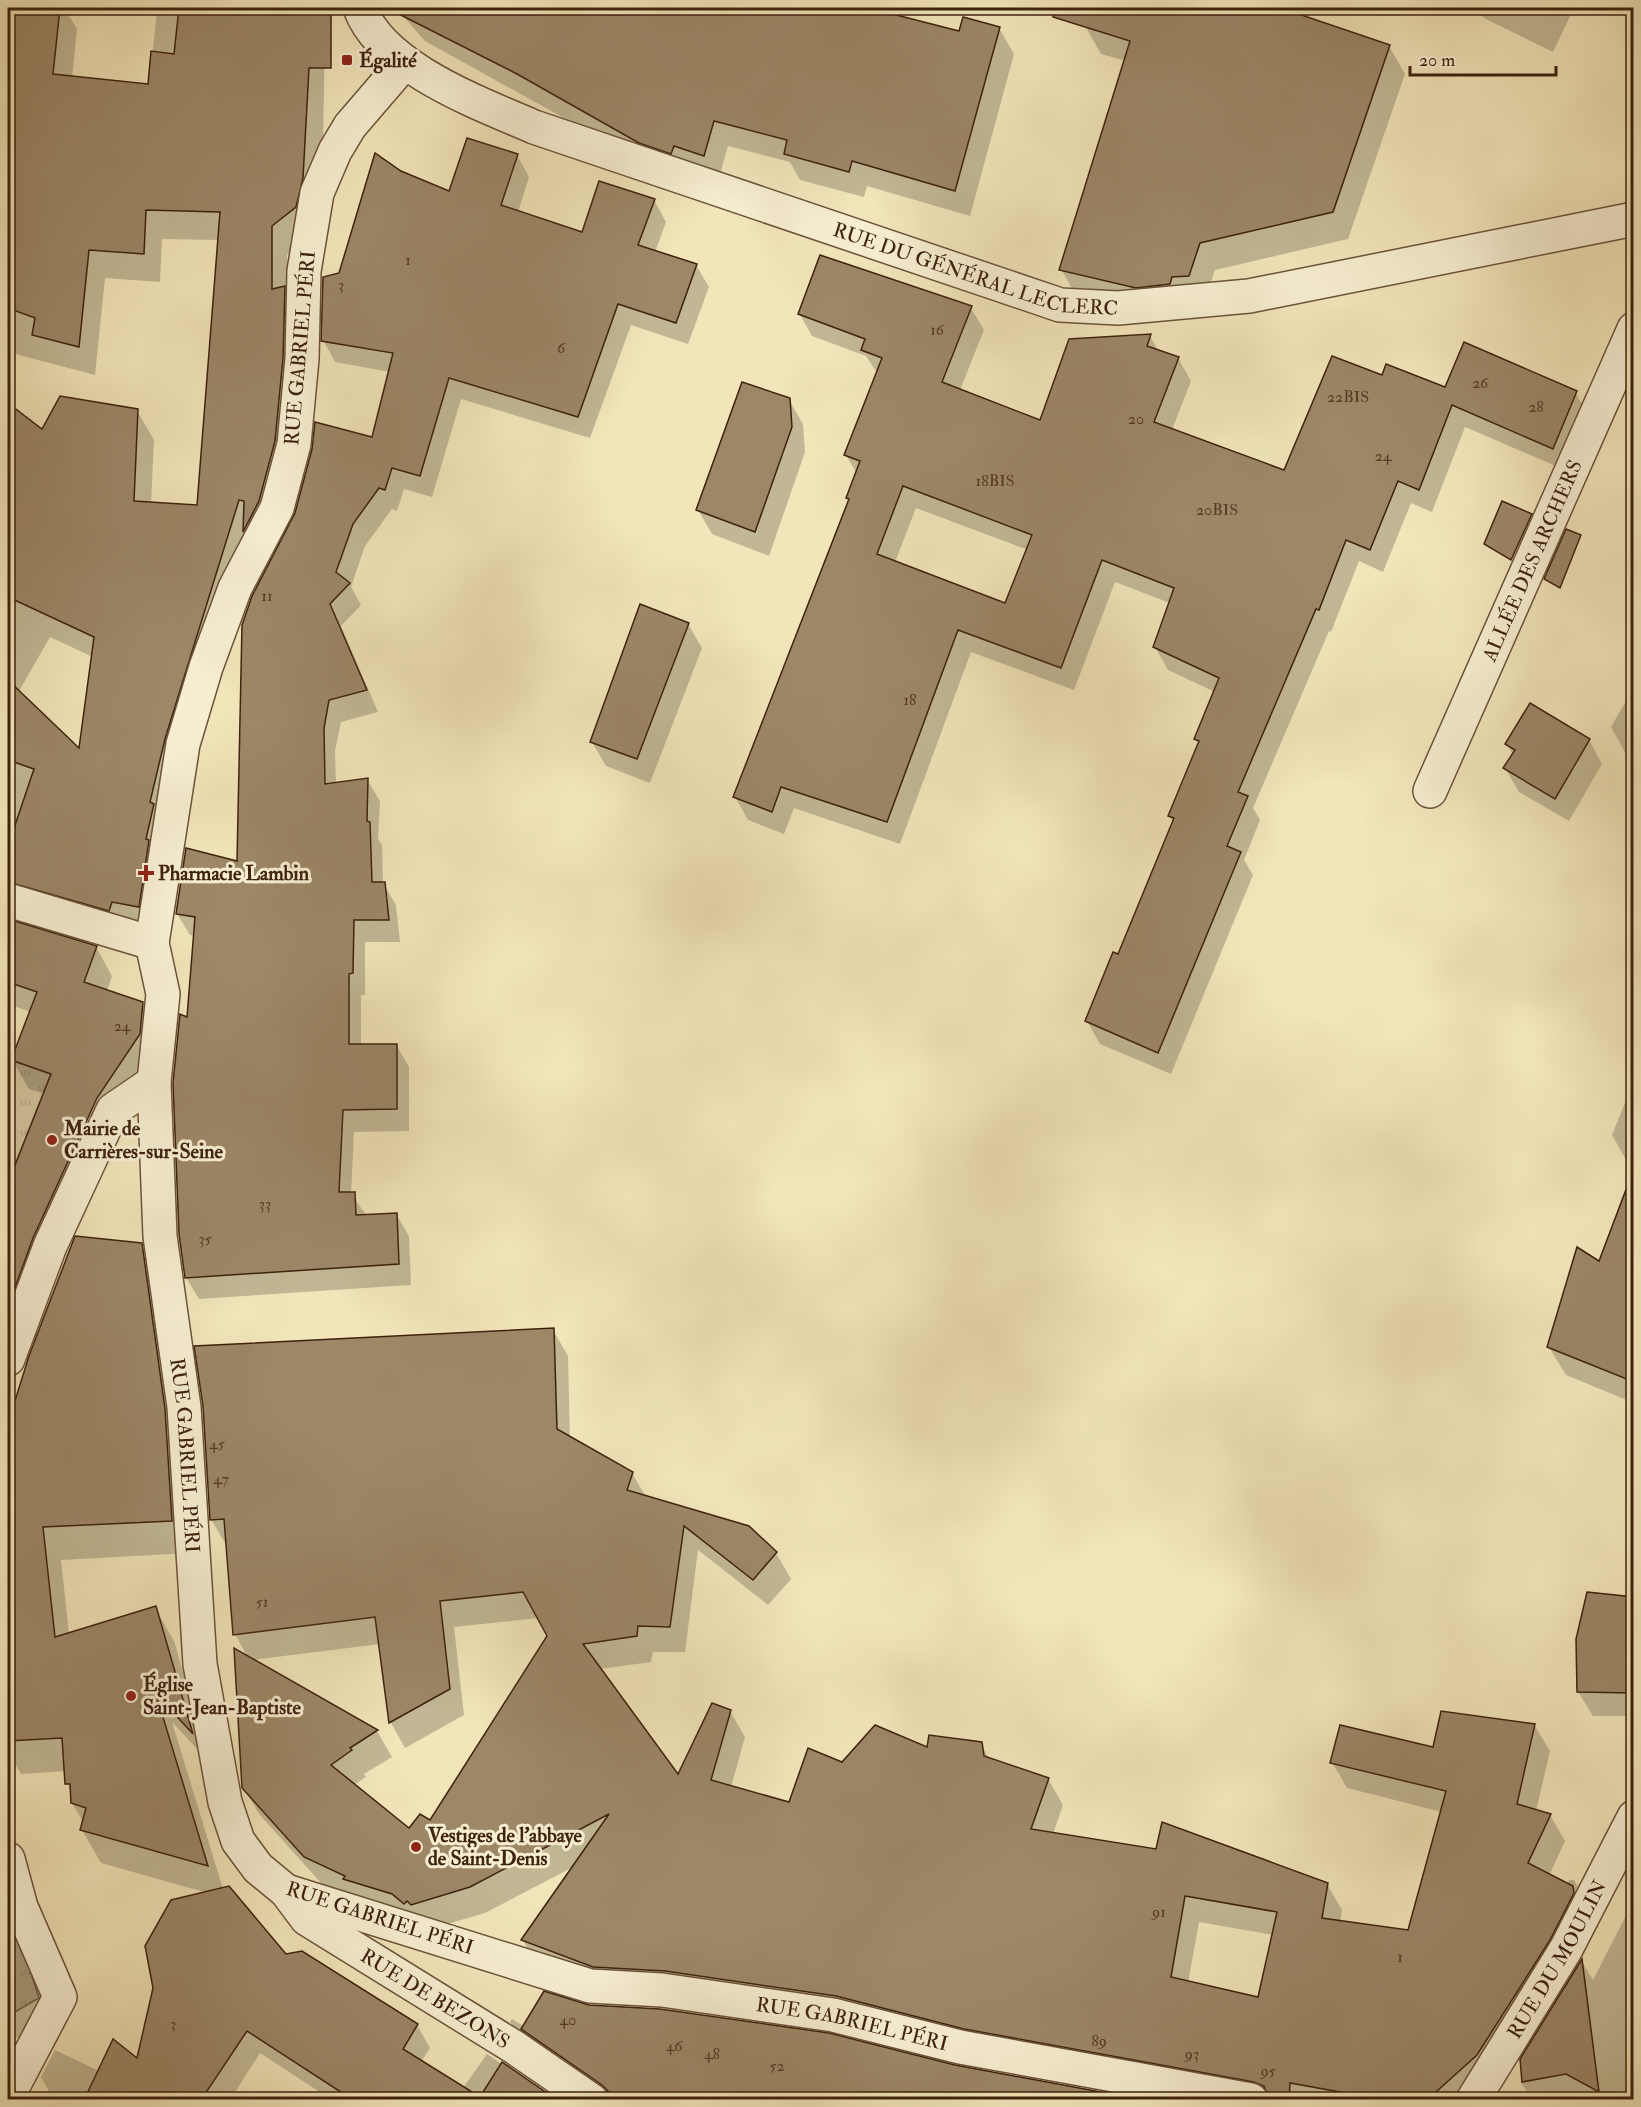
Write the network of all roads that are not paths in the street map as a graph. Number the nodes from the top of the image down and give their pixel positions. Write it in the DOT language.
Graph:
graph roads {
  1 [pos="361,12"];
  2 [pos="405,62"];
  3 [pos="1634,219"];
  4 [pos="1634,329"];
  5 [pos="1430,791"];
  6 [pos="8,900"];
  7 [pos="152,943"];
  8 [pos="154,1082"];
  9 [pos="8,1359"];
  10 [pos="1633,1817"];
  11 [pos="8,1859"];
  12 [pos="286,1891"];
  13 [pos="8,2096"];
  14 [pos="591,2100"];
  15 [pos="1251,2100"];
  16 [pos="1473,2100"];
  1 -- 2 [label="street, RUE DU GÉNÉRAL LECLERC"];
  2 -- 3 [label="street, RUE DU GÉNÉRAL LECLERC"];
  2 -- 7 [label="street, RUE GABRIEL PÉRI"];
  4 -- 5 [label="street, ALLÉE DES ARCHERS"];
  6 -- 7 [label="street"];
  7 -- 8 [label="street, RUE GABRIEL PÉRI"];
  8 -- 9 [label="street"];
  8 -- 12 [label="street, RUE GABRIEL PÉRI"];
  10 -- 16 [label="street, RUE DU MOULIN"];
  11 -- 13 [label="street"];
  12 -- 14 [label="street, RUE DE BEZONS"];
  12 -- 15 [label="street, RUE GABRIEL PÉRI"];
}
